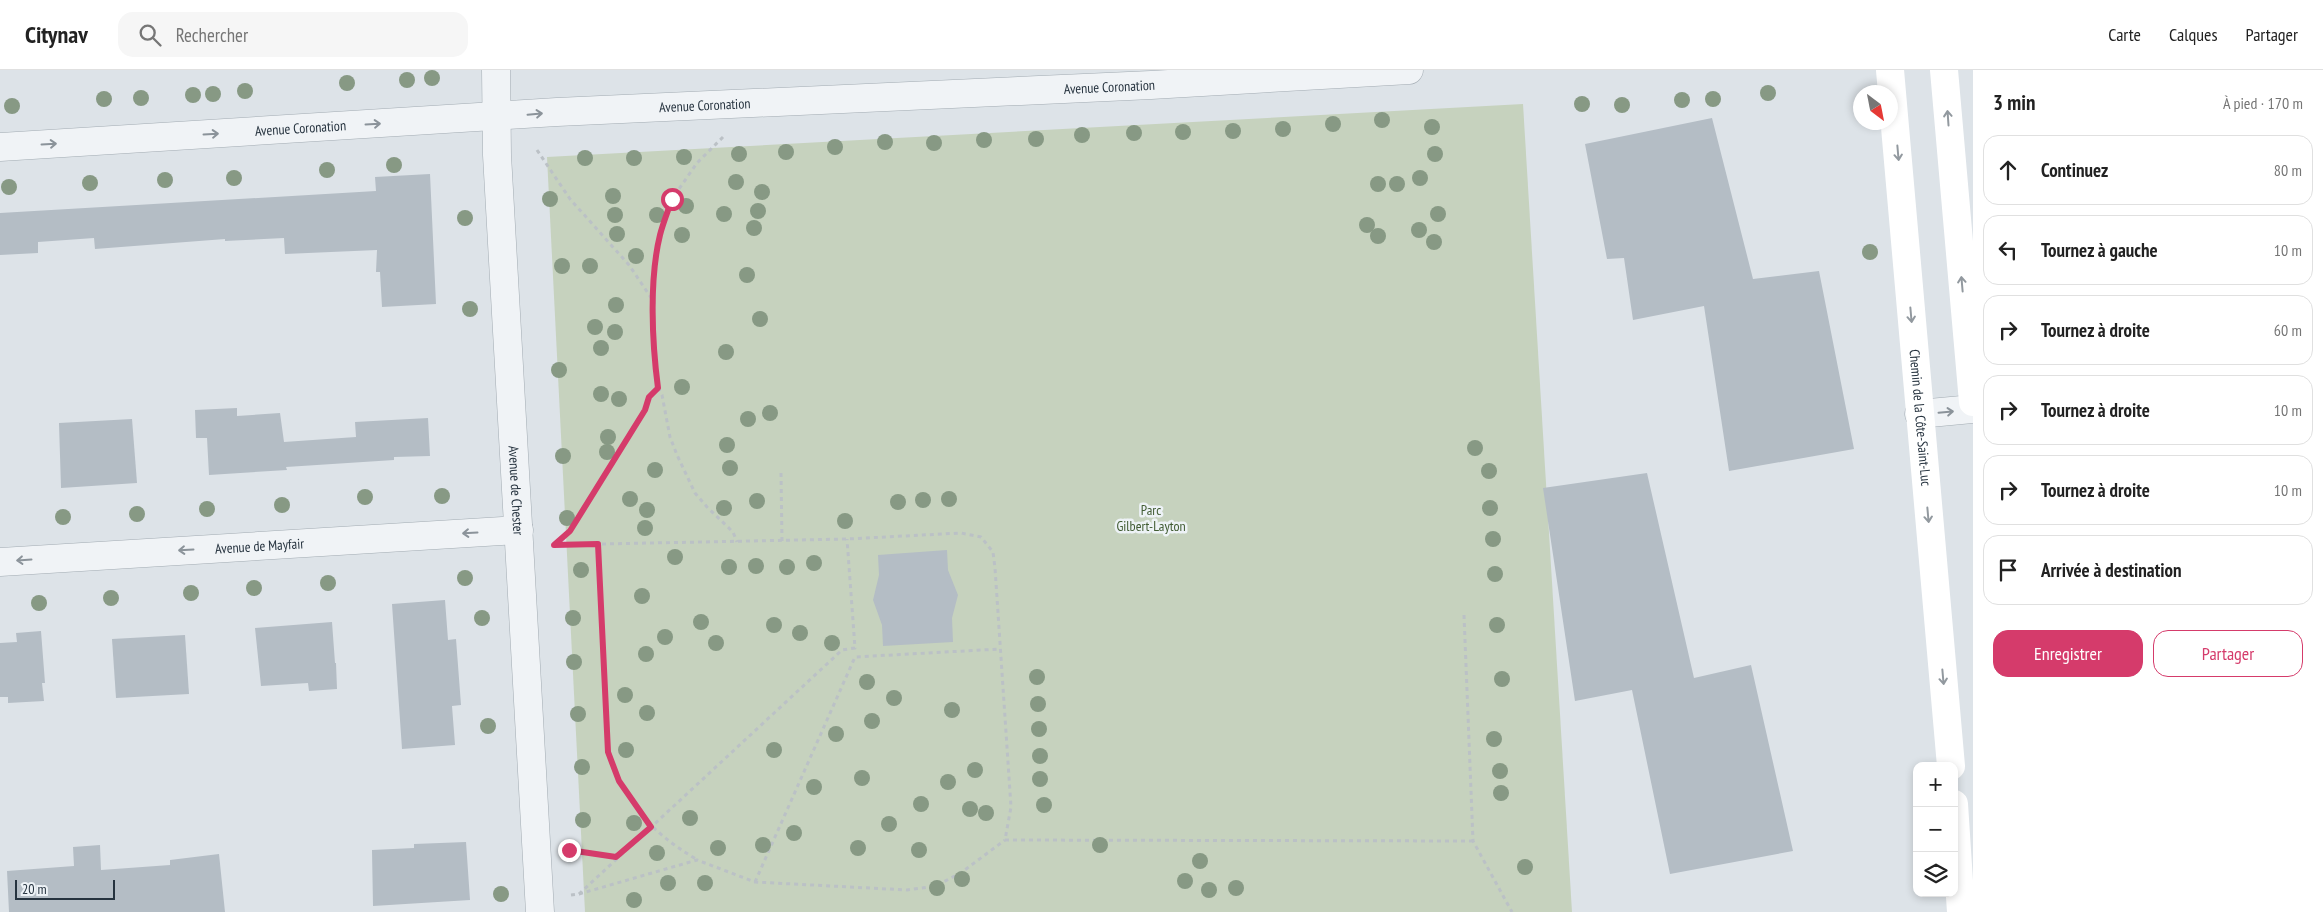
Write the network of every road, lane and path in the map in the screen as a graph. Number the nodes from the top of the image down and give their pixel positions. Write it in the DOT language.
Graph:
graph roads {
  1 [pos="496,70"];
  2 [pos="1409,70"];
  3 [pos="1890,70"];
  4 [pos="1944,70"];
  5 [pos="498,117"];
  6 [pos="723,136"];
  7 [pos="0,146"];
  8 [pos="537,150"];
  9 [pos="654,302"];
  10 [pos="658,388"];
  11 [pos="1973,402"];
  12 [pos="1973,409"];
  13 [pos="1919,414"];
  14 [pos="781,473"];
  15 [pos="519,530"];
  16 [pos="846,539"];
  17 [pos="782,541"];
  18 [pos="737,542"];
  19 [pos="598,544"];
  20 [pos="0,562"];
  21 [pos="1464,615"];
  22 [pos="855,648"];
  23 [pos="1000,649"];
  24 [pos="855,657"];
  25 [pos="1951,762"];
  26 [pos="1954,807"];
  27 [pos="651,827"];
  28 [pos="1005,840"];
  29 [pos="1473,841"];
  30 [pos="569,850"];
  31 [pos="616,857"];
  32 [pos="697,860"];
  33 [pos="755,882"];
  34 [pos="579,894"];
  35 [pos="571,895"];
  36 [pos="540,912"];
  37 [pos="1512,912"];
  38 [pos="1961,912"];
  1 -- 5 [label="street, Avenue de Chester"];
  5 -- 2 [label="street, Avenue Coronation, one-way"];
  3 -- 13 [label="main road, Chemin de la Côte-Saint-Luc, one-way"];
  11 -- 4 [label="main road, one-way"];
  7 -- 5 [label="street, Avenue Coronation, one-way"];
  5 -- 15 [label="street, Avenue de Chester"];
  6 -- 9 [label="path"];
  8 -- 9 [label="path"];
  9 -- 10 [label="path"];
  10 -- 18 [label="path"];
  10 -- 19 [label="path"];
  13 -- 12 [label="street, one-way"];
  13 -- 25 [label="main road, Chemin de la Côte-Saint-Luc, one-way"];
  14 -- 17 [label="path"];
  15 -- 20 [label="street, Avenue de Mayfair, one-way"];
  15 -- 36 [label="street, Avenue de Chester"];
  16 -- 17 [label="path"];
  16 -- 22 [label="path"];
  16 -- 23 [label="path"];
  17 -- 18 [label="path"];
  18 -- 19 [label="path"];
  19 -- 27 [label="path"];
  21 -- 29 [label="path"];
  22 -- 24 [label="path"];
  22 -- 27 [label="path"];
  23 -- 24 [label="path"];
  23 -- 28 [label="path"];
  24 -- 33 [label="path"];
  26 -- 38 [label="main road"];
  27 -- 31 [label="path"];
  27 -- 32 [label="path"];
  28 -- 29 [label="path"];
  28 -- 33 [label="path"];
  29 -- 37 [label="path"];
  30 -- 31 [label="path"];
  31 -- 34 [label="path"];
  32 -- 33 [label="path"];
  32 -- 34 [label="path"];
  34 -- 35 [label="path"];
}
